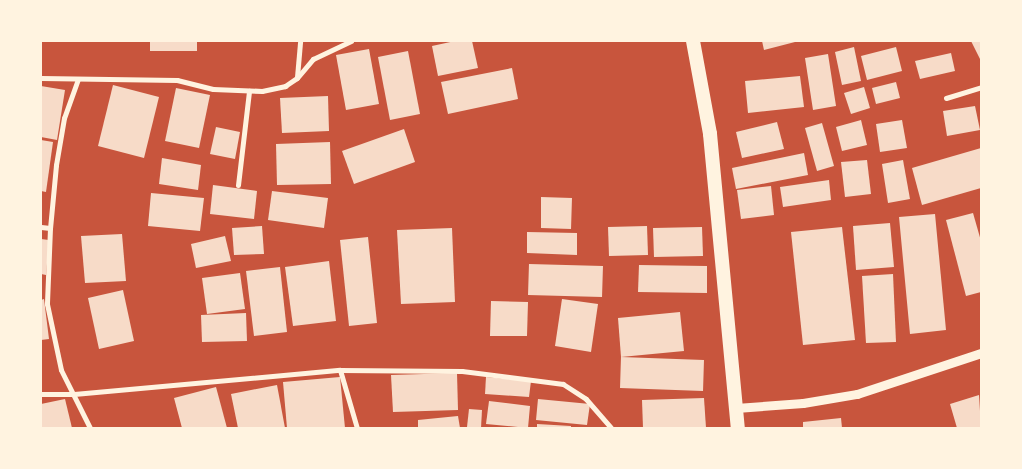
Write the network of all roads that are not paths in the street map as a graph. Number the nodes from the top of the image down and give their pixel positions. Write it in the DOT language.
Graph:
graph roads {
  1 [pos="300,41"];
  2 [pos="351,41"];
  3 [pos="693,41"];
  4 [pos="41,78"];
  5 [pos="297,78"];
  6 [pos="78,79"];
  7 [pos="980,87"];
  8 [pos="249,91"];
  9 [pos="981,95"];
  10 [pos="946,98"];
  11 [pos="238,185"];
  12 [pos="41,227"];
  13 [pos="50,228"];
  14 [pos="981,353"];
  15 [pos="340,370"];
  16 [pos="41,394"];
  17 [pos="74,394"];
  18 [pos="736,408"];
  19 [pos="90,428"];
  20 [pos="357,428"];
  21 [pos="611,428"];
  22 [pos="738,428"];
  1 -- 5 [label="street"];
  2 -- 5 [label="street"];
  3 -- 18 [label="highway"];
  4 -- 6 [label="street"];
  5 -- 8 [label="street"];
  6 -- 8 [label="street"];
  6 -- 13 [label="street"];
  7 -- 9 [label="street"];
  7 -- 10 [label="street"];
  8 -- 11 [label="street"];
  12 -- 13 [label="street"];
  13 -- 17 [label="street"];
  14 -- 18 [label="street"];
  15 -- 17 [label="street"];
  15 -- 20 [label="street"];
  15 -- 21 [label="street"];
  16 -- 17 [label="street"];
  17 -- 19 [label="street"];
  18 -- 22 [label="highway"];
}
